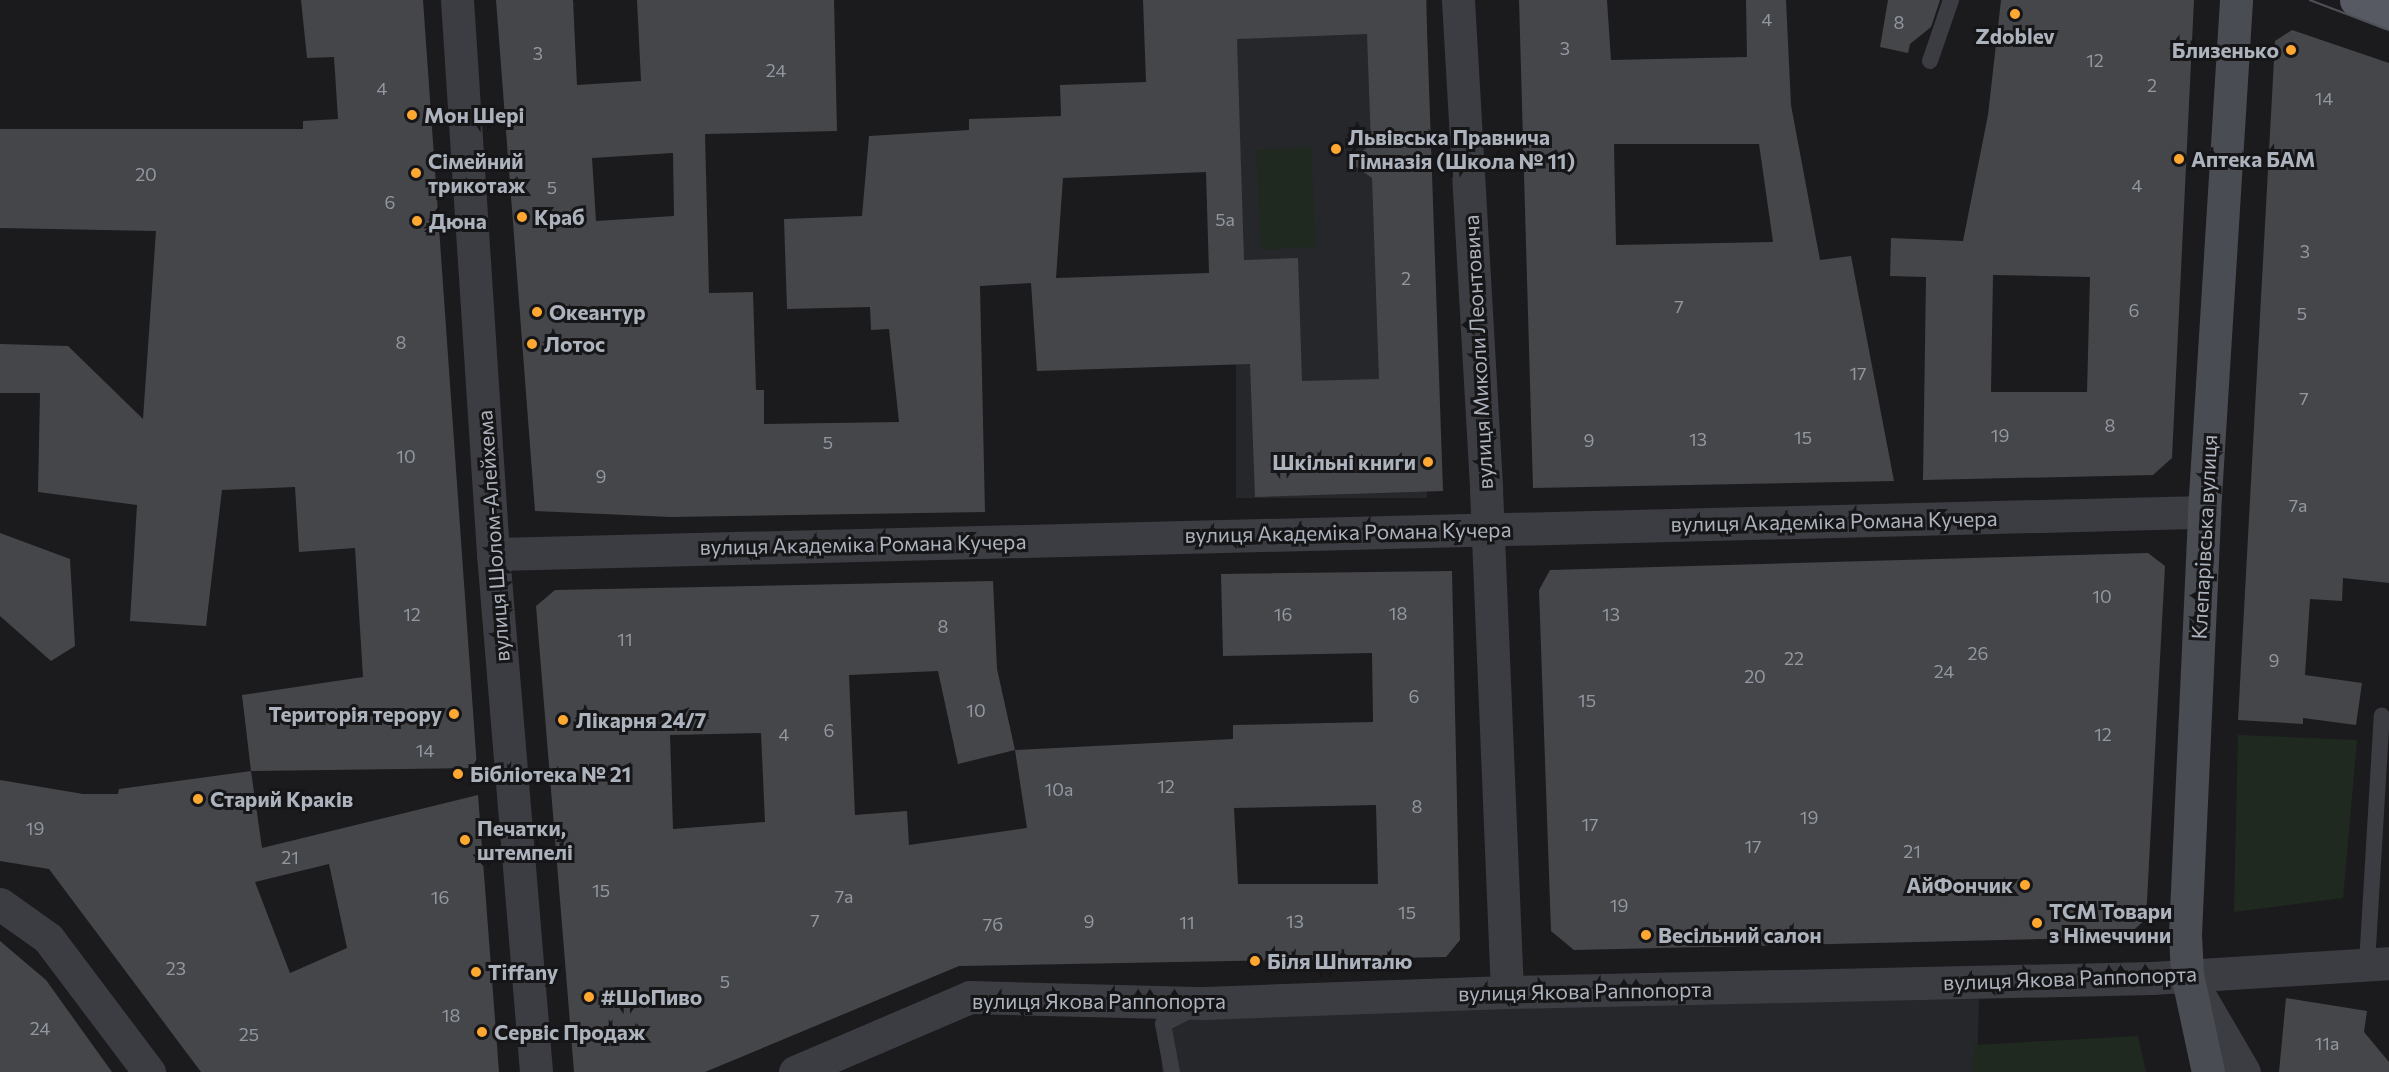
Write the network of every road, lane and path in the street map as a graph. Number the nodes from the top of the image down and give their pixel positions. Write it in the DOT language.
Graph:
graph roads {
  1 [pos="456,0"];
  2 [pos="1458,0"];
  3 [pos="1951,0"];
  4 [pos="2235,0"];
  5 [pos="2356,0"];
  6 [pos="2389,13"];
  7 [pos="1930,62"];
  8 [pos="2204,512"];
  9 [pos="1487,529"];
  10 [pos="493,554"];
  11 [pos="2382,715"];
  12 [pos="0,904"];
  13 [pos="2378,963"];
  14 [pos="2187,974"];
  15 [pos="1507,992"];
  16 [pos="1204,1004"];
  17 [pos="148,1072"];
  18 [pos="536,1072"];
  19 [pos="795,1072"];
  20 [pos="1172,1072"];
  21 [pos="2208,1072"];
  22 [pos="2244,1072"];
  1 -- 10 [label="street, вулиця Шолом-Алейхема"];
  2 -- 9 [label="street, вулиця Миколи Леонтовича"];
  3 -- 7 [label="lane"];
  4 -- 8 [label="main road, Клепарівська вулиця"];
  5 -- 6 [label="main road"];
  8 -- 9 [label="street, вулиця Академіка Романа Кучера"];
  8 -- 14 [label="main road, Клепарівська вулиця"];
  9 -- 10 [label="street, вулиця Академіка Романа Кучера"];
  9 -- 15 [label="street, вулиця Миколи Леонтовича"];
  10 -- 18 [label="street, вулиця Шолом-Алейхема"];
  11 -- 13 [label="lane"];
  12 -- 17 [label="street"];
  13 -- 14 [label="street, вулиця Якова Раппопорта"];
  14 -- 15 [label="street, вулиця Якова Раппопорта"];
  14 -- 21 [label="main road, Клепарівська вулиця"];
  14 -- 22 [label="street"];
  15 -- 16 [label="street, вулиця Якова Раппопорта"];
  16 -- 19 [label="street, вулиця Якова Раппопорта"];
  16 -- 20 [label="lane"];
}
